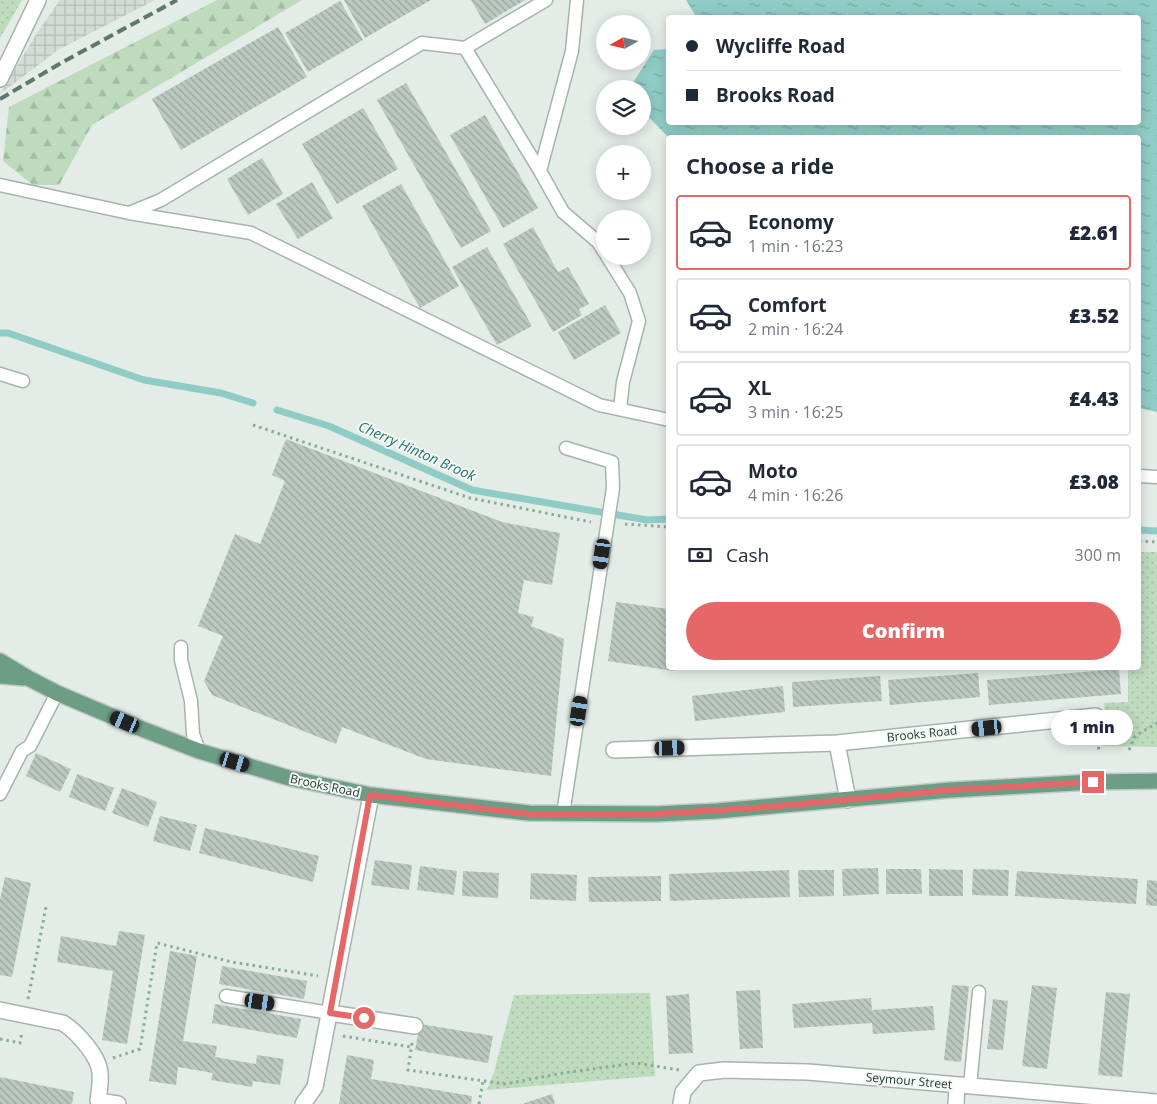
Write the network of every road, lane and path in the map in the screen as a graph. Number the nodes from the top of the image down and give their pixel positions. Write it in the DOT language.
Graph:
graph roads {
  1 [pos="38,0"];
  2 [pos="546,0"];
  3 [pos="577,0"];
  4 [pos="465,48"];
  5 [pos="0,79"];
  6 [pos="540,171"];
  7 [pos="0,185"];
  8 [pos="129,213"];
  9 [pos="596,240"];
  10 [pos="613,265"];
  11 [pos="0,374"];
  12 [pos="22,381"];
  13 [pos="620,409"];
  14 [pos="666,419"];
  15 [pos="252,425"];
  16 [pos="566,448"];
  17 [pos="1141,476"];
  18 [pos="1157,477"];
  19 [pos="608,522"];
  20 [pos="666,527"];
  21 [pos="1141,541"];
  22 [pos="1157,542"];
  23 [pos="182,647"];
  24 [pos="0,661"];
  25 [pos="0,676"];
  26 [pos="28,678"];
  27 [pos="57,693"];
  28 [pos="1096,716"];
  29 [pos="1157,723"];
  30 [pos="837,743"];
  31 [pos="614,750"];
  32 [pos="1129,750"];
  33 [pos="199,751"];
  34 [pos="1157,781"];
  35 [pos="0,794"];
  36 [pos="370,795"];
  37 [pos="848,800"];
  38 [pos="563,814"];
  39 [pos="46,907"];
  40 [pos="336,979"];
  41 [pos="979,992"];
  42 [pos="226,996"];
  43 [pos="0,1010"];
  44 [pos="330,1013"];
  45 [pos="25,1015"];
  46 [pos="415,1026"];
  47 [pos="0,1040"];
  48 [pos="99,1064"];
  49 [pos="699,1073"];
  50 [pos="483,1081"];
  51 [pos="964,1086"];
  52 [pos="97,1102"];
  53 [pos="1152,1103"];
  54 [pos="118,1104"];
  55 [pos="303,1104"];
  56 [pos="479,1104"];
  57 [pos="681,1104"];
  58 [pos="956,1104"];
  1 -- 5 [label="street"];
  2 -- 4 [label="lane"];
  3 -- 6 [label="lane"];
  4 -- 6 [label="lane"];
  4 -- 8 [label="lane"];
  6 -- 9 [label="lane"];
  7 -- 8 [label="lane"];
  8 -- 13 [label="lane"];
  10 -- 13 [label="lane"];
  11 -- 12 [label="lane"];
  13 -- 14 [label="lane"];
  15 -- 19 [label="path"];
  16 -- 19 [label="lane"];
  17 -- 18 [label="lane"];
  19 -- 20 [label="path"];
  19 -- 38 [label="lane"];
  21 -- 22 [label="path"];
  23 -- 33 [label="lane"];
  24 -- 26 [label="main road, Brooks Road"];
  25 -- 26 [label="main road, Brooks Road"];
  26 -- 27 [label="main road, Brooks Road"];
  27 -- 33 [label="main road, Brooks Road"];
  27 -- 35 [label="lane"];
  28 -- 30 [label="street, Brooks Road"];
  29 -- 32 [label="path"];
  30 -- 31 [label="street, Brooks Road"];
  30 -- 37 [label="street"];
  33 -- 36 [label="main road, Brooks Road"];
  34 -- 37 [label="main road, Brooks Road"];
  36 -- 38 [label="main road, Brooks Road"];
  36 -- 40 [label="street"];
  37 -- 38 [label="main road, Brooks Road"];
  39 -- 45 [label="path"];
  40 -- 44 [label="street"];
  40 -- 48 [label="path"];
  41 -- 51 [label="lane"];
  42 -- 44 [label="lane"];
  43 -- 45 [label="street"];
  44 -- 46 [label="street"];
  44 -- 55 [label="street"];
  45 -- 47 [label="path"];
  45 -- 48 [label="street"];
  46 -- 50 [label="path"];
  48 -- 52 [label="street"];
  49 -- 50 [label="path"];
  49 -- 51 [label="street, Seymour Street"];
  49 -- 57 [label="street"];
  50 -- 56 [label="path"];
  51 -- 53 [label="street, Seymour Street"];
  51 -- 58 [label="street"];
  52 -- 54 [label="street"];
}
